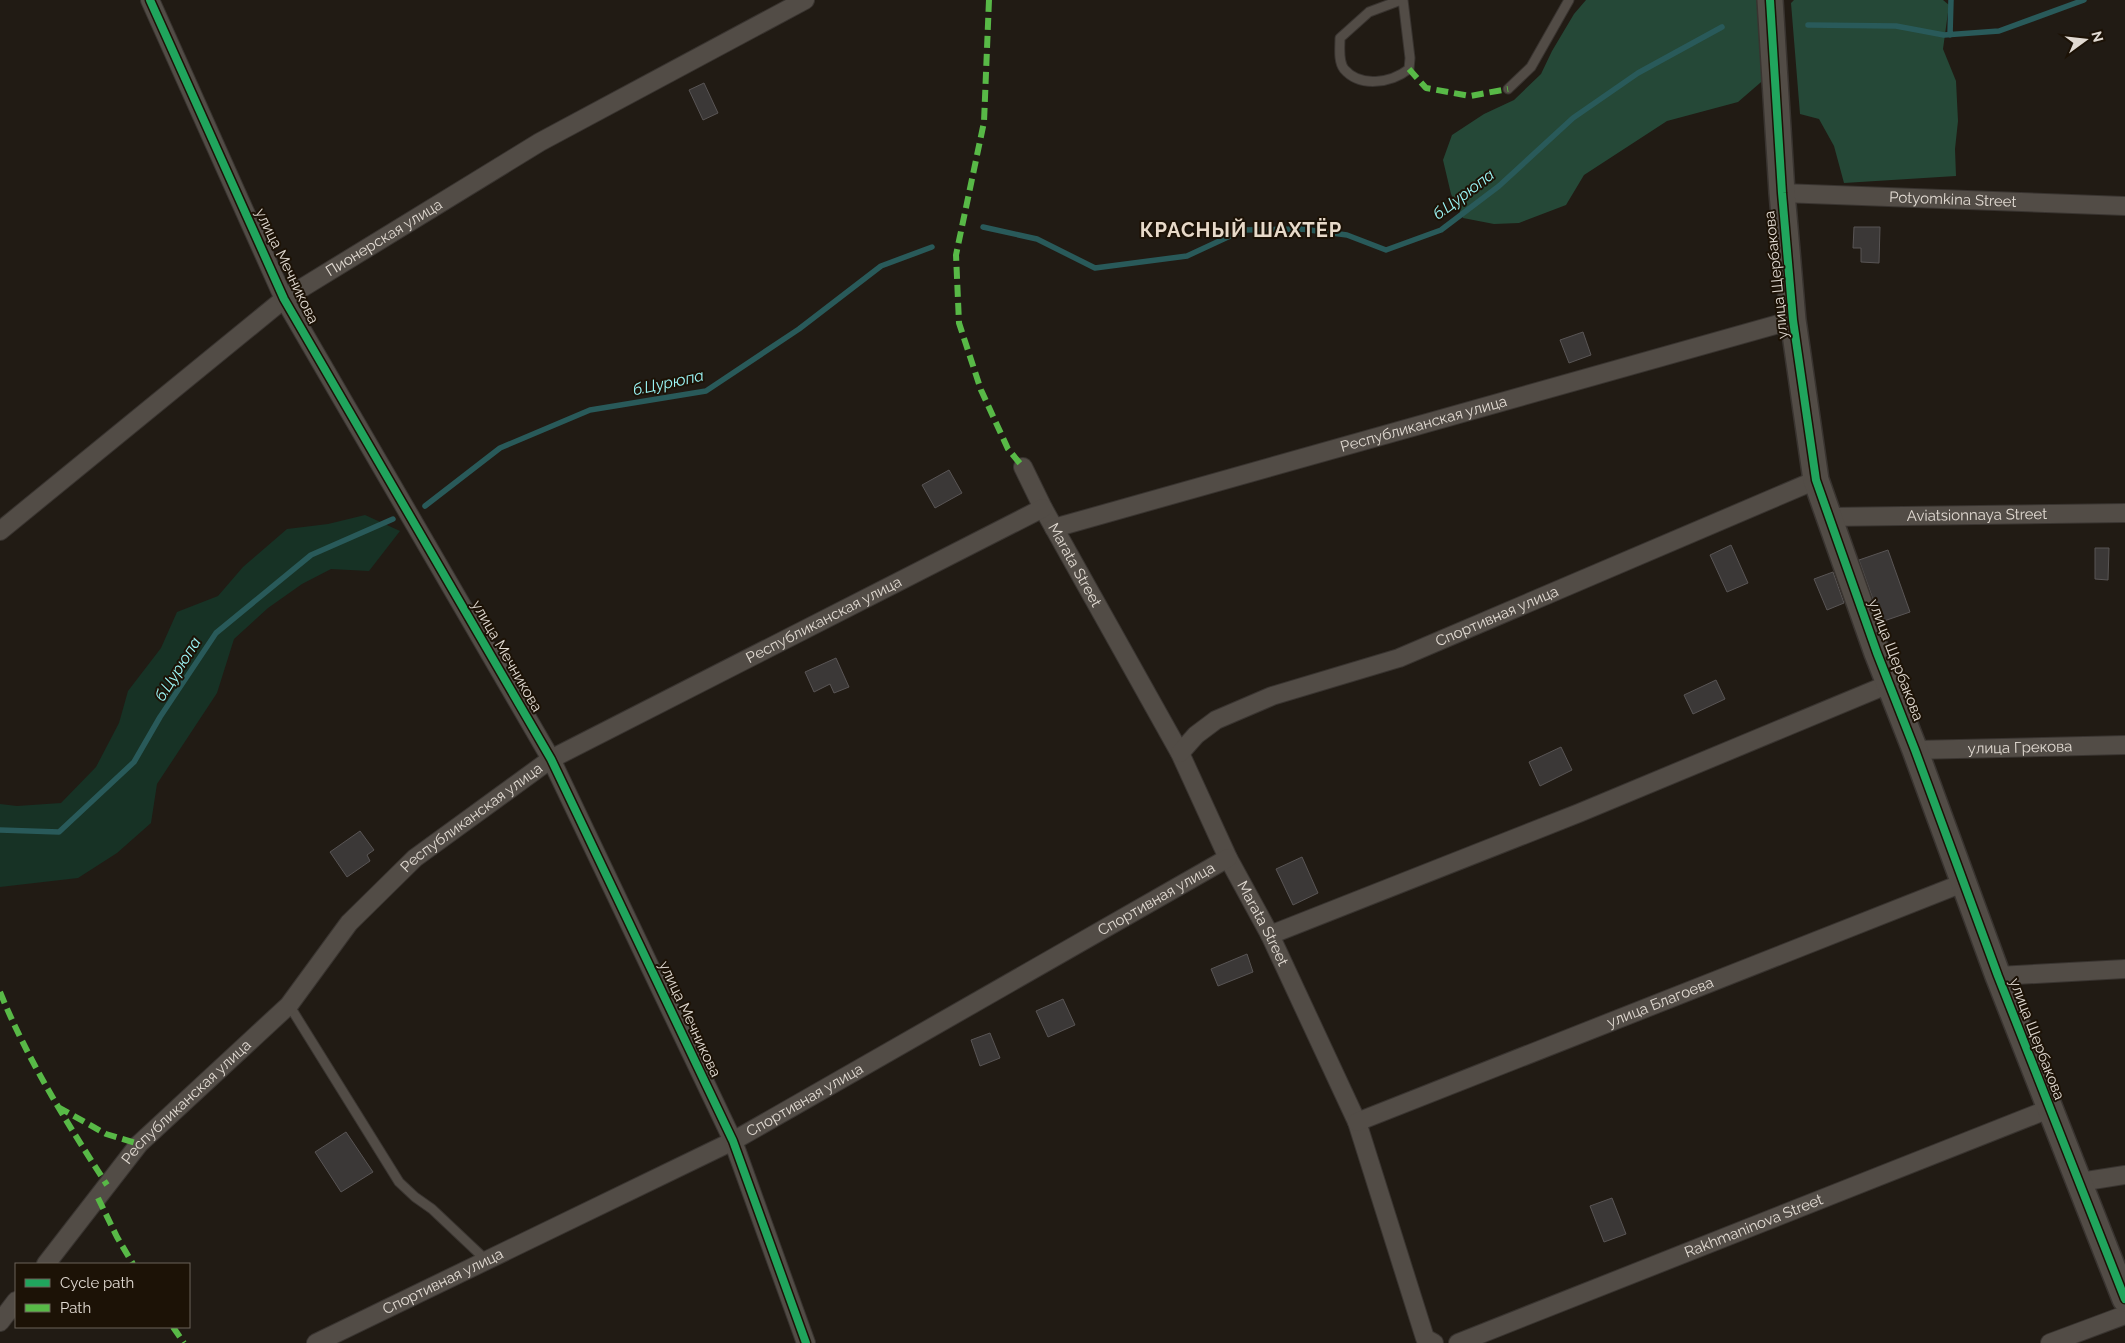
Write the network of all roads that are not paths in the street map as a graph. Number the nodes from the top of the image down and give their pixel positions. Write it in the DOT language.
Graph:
graph roads {
  1 [pos="150,0"];
  2 [pos="805,0"];
  3 [pos="1402,0"];
  4 [pos="1569,0"];
  5 [pos="1770,0"];
  6 [pos="786,4"];
  7 [pos="1508,89"];
  8 [pos="1782,192"];
  9 [pos="2125,206"];
  10 [pos="284,299"];
  11 [pos="1793,320"];
  12 [pos="1023,467"];
  13 [pos="1816,480"];
  14 [pos="1043,508"];
  15 [pos="2125,512"];
  16 [pos="1828,517"];
  17 [pos="1054,528"];
  18 [pos="0,532"];
  19 [pos="1889,684"];
  20 [pos="2125,745"];
  21 [pos="1915,750"];
  22 [pos="1180,752"];
  23 [pos="551,759"];
  24 [pos="1228,858"];
  25 [pos="1963,883"];
  26 [pos="1270,934"];
  27 [pos="2125,969"];
  28 [pos="1998,976"];
  29 [pos="289,1005"];
  30 [pos="2049,1109"];
  31 [pos="1357,1122"];
  32 [pos="733,1141"];
  33 [pos="2125,1175"];
  34 [pos="2080,1182"];
  35 [pos="486,1260"];
  36 [pos="47,1263"];
  37 [pos="2125,1299"];
  38 [pos="15,1302"];
  39 [pos="2125,1315"];
  40 [pos="0,1322"];
  41 [pos="1424,1341"];
  42 [pos="316,1343"];
  43 [pos="806,1343"];
  44 [pos="1458,1343"];
  45 [pos="2050,1343"];
  1 -- 10 [label="street, улица Мечникова"];
  2 -- 6 [label="street, Пионерская улица"];
  3 -- 3 [label="lane"];
  4 -- 7 [label="lane"];
  5 -- 8 [label="street, улица Щербакова"];
  6 -- 10 [label="street, Пионерская улица"];
  8 -- 9 [label="street, Potyomkina Street"];
  8 -- 11 [label="street, улица Щербакова"];
  10 -- 18 [label="street, Пионерская улица"];
  10 -- 23 [label="street, улица Мечникова"];
  11 -- 13 [label="street, улица Щербакова"];
  11 -- 17 [label="street, Республиканская улица"];
  12 -- 14 [label="street, Marata Street"];
  13 -- 16 [label="street, улица Щербакова"];
  13 -- 22 [label="street, Спортивная улица"];
  14 -- 17 [label="street, Marata Street"];
  14 -- 23 [label="street, Республиканская улица"];
  15 -- 16 [label="street, Aviatsionnaya Street"];
  16 -- 19 [label="street, улица Щербакова"];
  17 -- 22 [label="street, Marata Street"];
  19 -- 21 [label="street, улица Щербакова"];
  19 -- 26 [label="street"];
  20 -- 21 [label="street, улица Грекова"];
  21 -- 25 [label="street, улица Щербакова"];
  22 -- 24 [label="street, Marata Street"];
  23 -- 29 [label="street, Республиканская улица"];
  23 -- 32 [label="street, улица Мечникова"];
  24 -- 26 [label="street, Marata Street"];
  24 -- 32 [label="street, Спортивная улица"];
  25 -- 28 [label="street, улица Щербакова"];
  25 -- 31 [label="street, улица Благоева"];
  26 -- 31 [label="street, Marata Street"];
  27 -- 28 [label="street"];
  28 -- 30 [label="street, улица Щербакова"];
  29 -- 35 [label="lane"];
  29 -- 36 [label="street, Республиканская улица"];
  30 -- 34 [label="street, улица Щербакова"];
  30 -- 44 [label="street, Rakhmaninova Street"];
  31 -- 41 [label="street, Marata Street"];
  32 -- 35 [label="street, Спортивная улица"];
  32 -- 43 [label="street, улица Мечникова"];
  33 -- 34 [label="street"];
  34 -- 37 [label="street, улица Щербакова"];
  35 -- 42 [label="street, Спортивная улица"];
  38 -- 40 [label="street"];
  39 -- 45 [label="street"];
}
